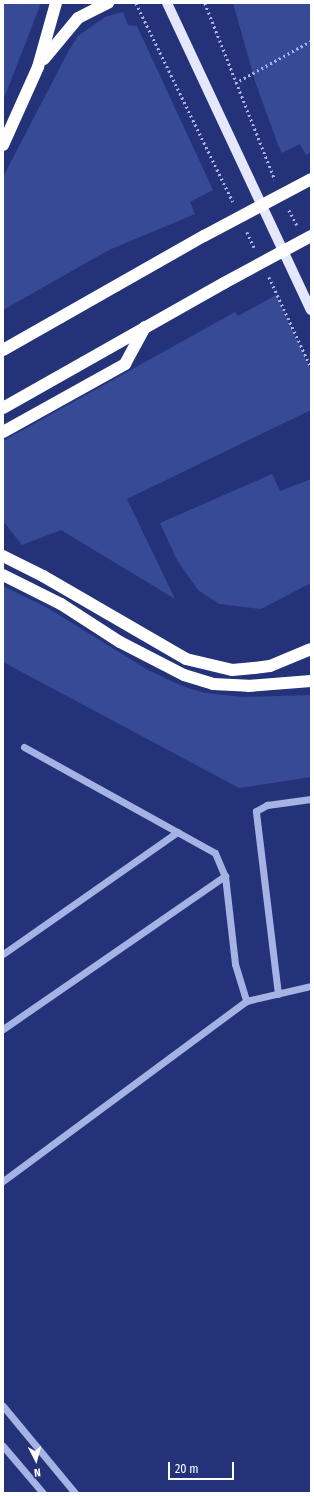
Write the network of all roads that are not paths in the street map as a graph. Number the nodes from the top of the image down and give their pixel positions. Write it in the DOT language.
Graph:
graph roads {
  1 [pos="56,3"];
  2 [pos="108,3"];
  3 [pos="166,3"];
  4 [pos="38,67"];
  5 [pos="3,145"];
  6 [pos="311,179"];
  7 [pos="306,234"];
  8 [pos="311,310"];
  9 [pos="145,327"];
  10 [pos="3,350"];
  11 [pos="3,408"];
  12 [pos="3,432"];
  13 [pos="3,556"];
  14 [pos="3,575"];
  15 [pos="311,649"];
  16 [pos="311,681"];
  17 [pos="24,747"];
  18 [pos="311,799"];
  19 [pos="177,832"];
  20 [pos="225,876"];
  21 [pos="3,954"];
  22 [pos="311,986"];
  23 [pos="278,994"];
  24 [pos="246,1001"];
  25 [pos="3,1029"];
  26 [pos="3,1181"];
  27 [pos="3,1406"];
  28 [pos="3,1446"];
  29 [pos="43,1493"];
  30 [pos="76,1493"];
  1 -- 4 [label="highway"];
  2 -- 4 [label="highway"];
  3 -- 8 [label="main road"];
  4 -- 5 [label="highway"];
  6 -- 10 [label="highway, bridge"];
  7 -- 9 [label="highway, bridge"];
  9 -- 11 [label="highway"];
  9 -- 12 [label="highway"];
  13 -- 15 [label="highway"];
  14 -- 16 [label="highway"];
  17 -- 19 [label="street"];
  18 -- 23 [label="street"];
  19 -- 20 [label="street"];
  19 -- 21 [label="street"];
  20 -- 24 [label="street"];
  20 -- 25 [label="street"];
  22 -- 23 [label="street"];
  23 -- 24 [label="street"];
  24 -- 26 [label="street"];
  27 -- 30 [label="street"];
  28 -- 29 [label="street"];
}
